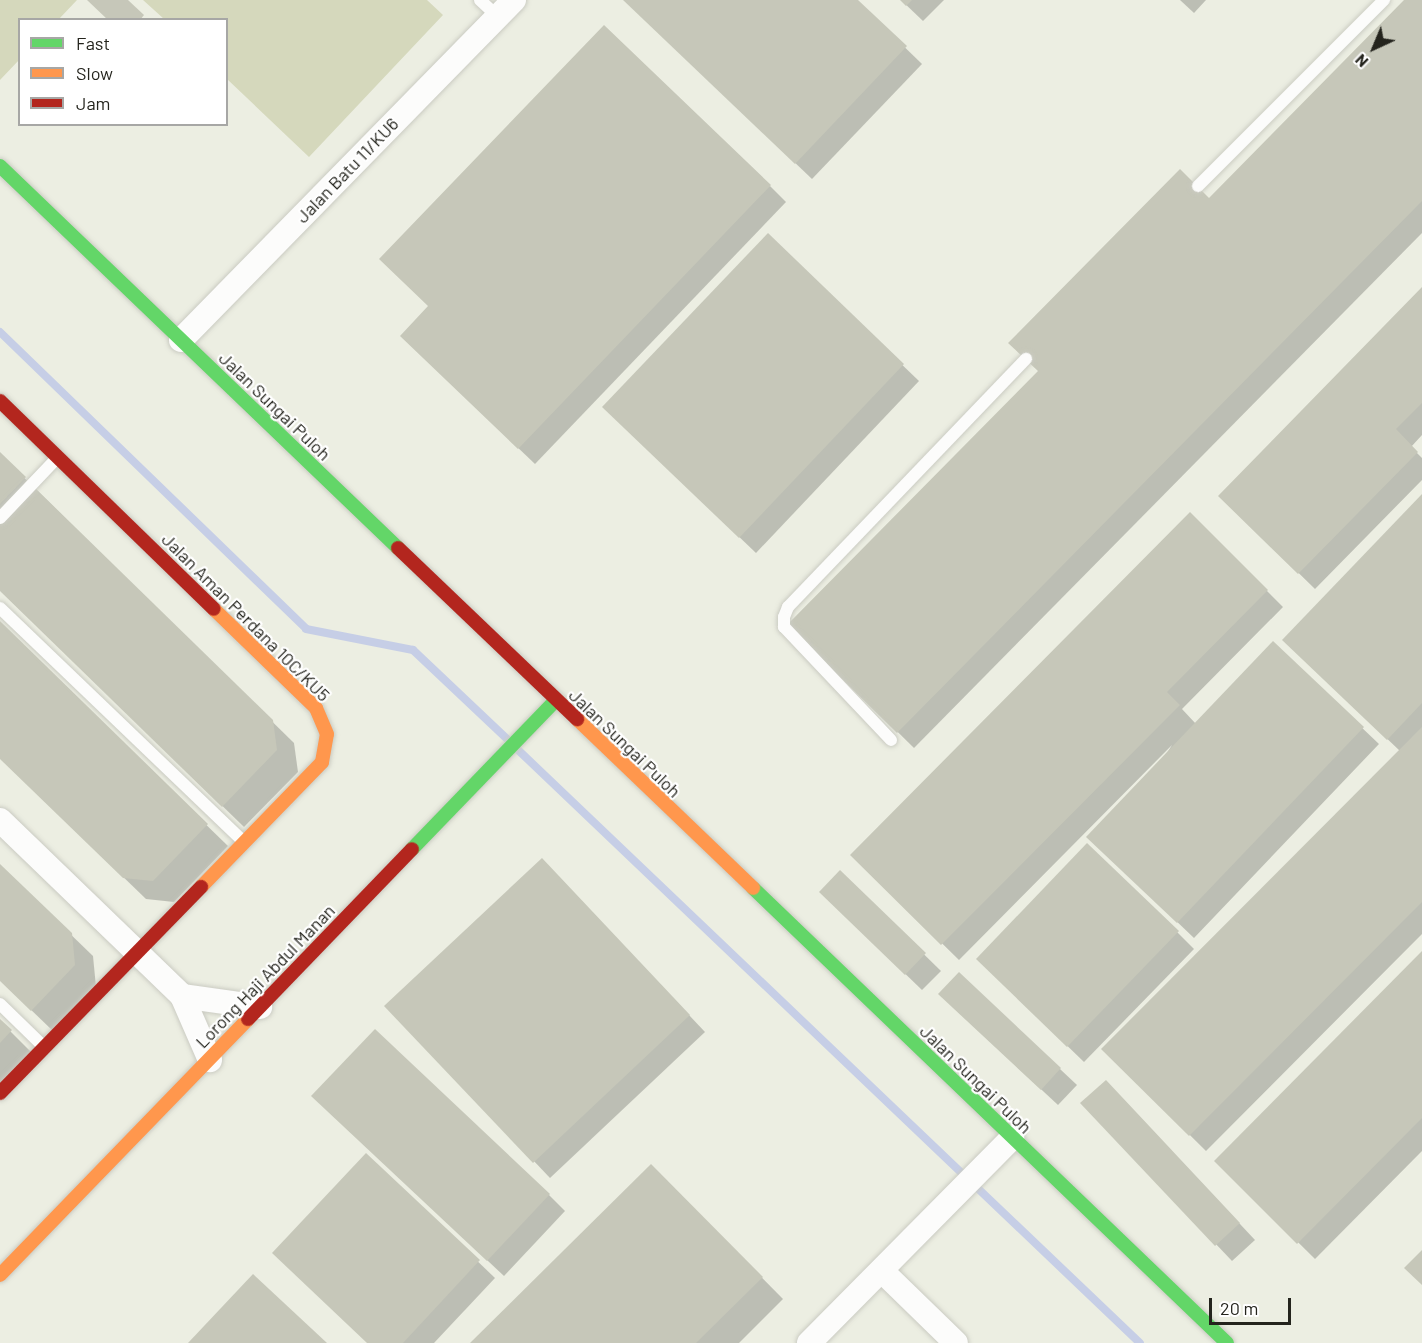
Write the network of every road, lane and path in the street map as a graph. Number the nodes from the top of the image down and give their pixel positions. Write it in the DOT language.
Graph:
graph roads {
  1 [pos="480,0"];
  2 [pos="1384,0"];
  3 [pos="506,8"];
  4 [pos="0,166"];
  5 [pos="1198,186"];
  6 [pos="181,340"];
  7 [pos="1026,359"];
  8 [pos="0,401"];
  9 [pos="58,457"];
  10 [pos="0,518"];
  11 [pos="0,608"];
  12 [pos="555,701"];
  13 [pos="891,740"];
  14 [pos="0,820"];
  15 [pos="245,843"];
  16 [pos="136,950"];
  17 [pos="182,996"];
  18 [pos="0,1004"];
  19 [pos="260,1007"];
  20 [pos="44,1047"];
  21 [pos="210,1060"];
  22 [pos="0,1093"];
  23 [pos="1012,1138"];
  24 [pos="882,1271"];
  25 [pos="0,1275"];
  26 [pos="810,1343"];
  27 [pos="956,1343"];
  28 [pos="1227,1343"];
  1 -- 3 [label="lane"];
  2 -- 5 [label="lane"];
  3 -- 6 [label="street, Jalan Batu 11/KU6"];
  4 -- 6 [label="street, Jalan Sungai Puloh"];
  6 -- 12 [label="street, Jalan Sungai Puloh"];
  7 -- 13 [label="lane"];
  8 -- 9 [label="street, Jalan Aman Perdana 10C/KU5"];
  9 -- 10 [label="lane"];
  9 -- 15 [label="street, Jalan Aman Perdana 10C/KU5"];
  11 -- 15 [label="lane"];
  12 -- 19 [label="street, Lorong Haji Abdul Manan"];
  12 -- 23 [label="street, Jalan Sungai Puloh"];
  14 -- 16 [label="street"];
  15 -- 16 [label="street, Jalan Aman Perdana 10C/KU5"];
  16 -- 17 [label="street"];
  16 -- 20 [label="street, Jalan Aman Perdana 10C/KU5"];
  17 -- 19 [label="street"];
  17 -- 21 [label="street"];
  18 -- 20 [label="lane"];
  19 -- 21 [label="street, Lorong Haji Abdul Manan"];
  20 -- 22 [label="street, Jalan Aman Perdana 10C/KU5"];
  21 -- 25 [label="street, Lorong Haji Abdul Manan"];
  23 -- 24 [label="street"];
  23 -- 28 [label="street, Jalan Sungai Puloh"];
  24 -- 26 [label="street"];
  24 -- 27 [label="street"];
}
